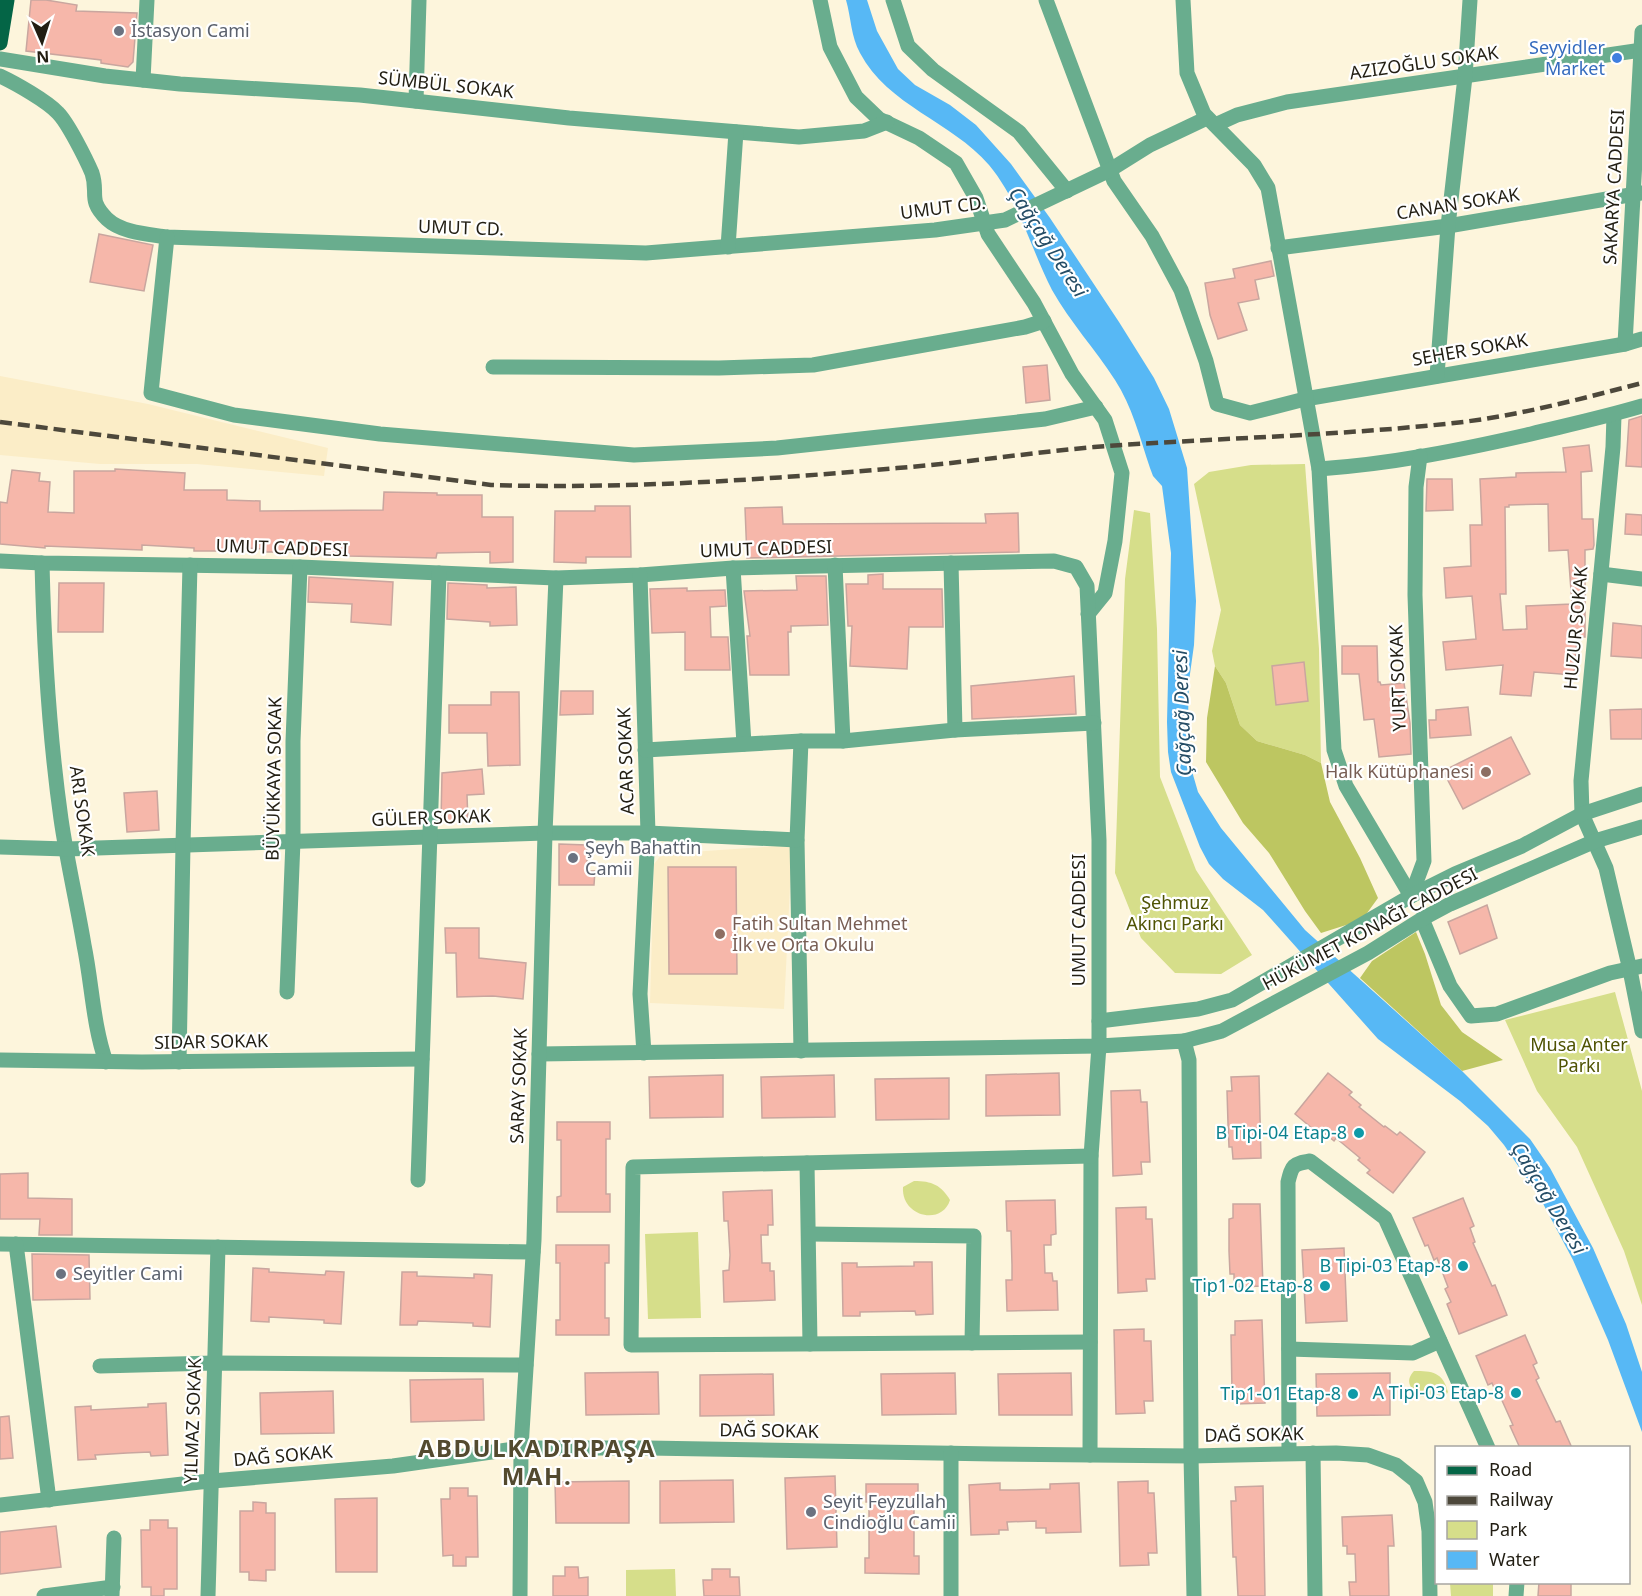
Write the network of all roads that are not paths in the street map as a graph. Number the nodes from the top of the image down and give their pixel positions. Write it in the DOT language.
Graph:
graph roads {
  1 [pos="7,0"];
  2 [pos="147,0"];
  3 [pos="419,0"];
  4 [pos="820,0"];
  5 [pos="893,0"];
  6 [pos="1046,0"];
  7 [pos="1183,0"];
  8 [pos="1470,0"];
  9 [pos="1642,32"];
  10 [pos="0,43"];
  11 [pos="1641,50"];
  12 [pos="0,59"];
  13 [pos="0,76"];
  14 [pos="1466,77"];
  15 [pos="143,80"];
  16 [pos="416,102"];
  17 [pos="1211,121"];
  18 [pos="887,123"];
  19 [pos="736,132"];
  20 [pos="1110,170"];
  21 [pos="1067,190"];
  22 [pos="1638,194"];
  23 [pos="1005,220"];
  24 [pos="984,222"];
  25 [pos="1449,226"];
  26 [pos="167,237"];
  27 [pos="728,247"];
  28 [pos="1278,248"];
  29 [pos="1044,321"];
  30 [pos="1642,339"];
  31 [pos="1625,344"];
  32 [pos="493,367"];
  33 [pos="1437,376"];
  34 [pos="1305,399"];
  35 [pos="1642,406"];
  36 [pos="1096,407"];
  37 [pos="1614,415"];
  38 [pos="1420,456"];
  39 [pos="1319,469"];
  40 [pos="0,561"];
  41 [pos="42,563"];
  42 [pos="951,563"];
  43 [pos="190,565"];
  44 [pos="835,565"];
  45 [pos="300,567"];
  46 [pos="734,568"];
  47 [pos="439,573"];
  48 [pos="1600,574"];
  49 [pos="640,575"];
  50 [pos="556,578"];
  51 [pos="1642,579"];
  52 [pos="1088,614"];
  53 [pos="1094,723"];
  54 [pos="954,730"];
  55 [pos="801,741"];
  56 [pos="843,741"];
  57 [pos="744,744"];
  58 [pos="645,750"];
  59 [pos="1642,795"];
  60 [pos="1581,814"];
  61 [pos="1642,827"];
  62 [pos="545,833"];
  63 [pos="648,833"];
  64 [pos="430,838"];
  65 [pos="797,840"];
  66 [pos="1595,841"];
  67 [pos="293,842"];
  68 [pos="183,844"];
  69 [pos="0,847"];
  70 [pos="67,849"];
  71 [pos="1412,896"];
  72 [pos="1422,919"];
  73 [pos="1636,968"];
  74 [pos="288,992"];
  75 [pos="1099,1021"];
  76 [pos="1641,1021"];
  77 [pos="1184,1041"];
  78 [pos="1099,1046"];
  79 [pos="801,1051"];
  80 [pos="644,1053"];
  81 [pos="539,1054"];
  82 [pos="422,1059"];
  83 [pos="0,1060"];
  84 [pos="106,1062"];
  85 [pos="179,1062"];
  86 [pos="1091,1156"];
  87 [pos="807,1163"];
  88 [pos="418,1180"];
  89 [pos="808,1234"];
  90 [pos="0,1244"];
  91 [pos="16,1244"];
  92 [pos="218,1247"];
  93 [pos="533,1252"];
  94 [pos="1440,1341"];
  95 [pos="1090,1342"];
  96 [pos="972,1343"];
  97 [pos="810,1344"];
  98 [pos="1288,1349"];
  99 [pos="214,1363"];
  100 [pos="526,1365"];
  101 [pos="100,1366"];
  102 [pos="1487,1446"];
  103 [pos="521,1448"];
  104 [pos="1289,1453"];
  105 [pos="1313,1453"];
  106 [pos="951,1454"];
  107 [pos="1090,1455"];
  108 [pos="1191,1456"];
  109 [pos="210,1481"];
  110 [pos="49,1500"];
  111 [pos="0,1505"];
  112 [pos="114,1538"];
  113 [pos="113,1591"];
  114 [pos="44,1596"];
  115 [pos="208,1596"];
  116 [pos="520,1596"];
  117 [pos="951,1596"];
  118 [pos="1194,1596"];
  119 [pos="1315,1596"];
  120 [pos="1430,1596"];
  1 -- 10 [label="main road"];
  2 -- 15 [label="street"];
  3 -- 16 [label="street"];
  4 -- 18 [label="street"];
  5 -- 21 [label="street"];
  6 -- 20 [label="street"];
  7 -- 17 [label="street"];
  8 -- 14 [label="street"];
  9 -- 11 [label="street, SAKARYA CADDESI"];
  11 -- 14 [label="street, AZIZOĞLU SOKAK"];
  11 -- 22 [label="street, SAKARYA CADDESI"];
  12 -- 15 [label="street, SÜMBÜL SOKAK"];
  13 -- 26 [label="street, UMUT CD."];
  14 -- 17 [label="street, AZIZOĞLU SOKAK"];
  14 -- 25 [label="street"];
  15 -- 16 [label="street, SÜMBÜL SOKAK"];
  16 -- 19 [label="street, SÜMBÜL SOKAK"];
  17 -- 20 [label="street, AZIZOĞLU SOKAK"];
  17 -- 28 [label="street"];
  18 -- 19 [label="street, SÜMBÜL SOKAK"];
  18 -- 24 [label="street"];
  19 -- 27 [label="street"];
  20 -- 21 [label="street, AZIZOĞLU SOKAK"];
  20 -- 34 [label="street, SEHER SOKAK"];
  21 -- 23 [label="street, AZIZOĞLU SOKAK"];
  22 -- 25 [label="street, CANAN SOKAK"];
  22 -- 31 [label="street, SAKARYA CADDESI"];
  23 -- 24 [label="street, UMUT CD."];
  24 -- 27 [label="street, UMUT CD."];
  24 -- 29 [label="street"];
  25 -- 28 [label="street, CANAN SOKAK"];
  25 -- 33 [label="street"];
  26 -- 27 [label="street, UMUT CD."];
  26 -- 36 [label="street"];
  28 -- 34 [label="street"];
  29 -- 32 [label="street"];
  29 -- 36 [label="street"];
  30 -- 31 [label="street, SEHER SOKAK"];
  31 -- 33 [label="street, SEHER SOKAK"];
  33 -- 34 [label="street, SEHER SOKAK"];
  34 -- 39 [label="street"];
  35 -- 37 [label="street"];
  36 -- 52 [label="street"];
  37 -- 38 [label="street"];
  37 -- 48 [label="street, HUZUR SOKAK"];
  38 -- 39 [label="street"];
  38 -- 71 [label="street, YURT SOKAK"];
  39 -- 71 [label="street"];
  40 -- 41 [label="street, UMUT CADDESI"];
  41 -- 43 [label="street, UMUT CADDESI"];
  41 -- 70 [label="street"];
  42 -- 44 [label="street, UMUT CADDESI"];
  42 -- 52 [label="street, UMUT CADDESI"];
  42 -- 54 [label="street"];
  43 -- 45 [label="street, UMUT CADDESI"];
  43 -- 68 [label="street"];
  44 -- 46 [label="street, UMUT CADDESI"];
  44 -- 56 [label="street"];
  45 -- 47 [label="street, UMUT CADDESI"];
  45 -- 67 [label="street, BÜYÜKKAYA SOKAK"];
  46 -- 49 [label="street, UMUT CADDESI"];
  46 -- 57 [label="street"];
  47 -- 50 [label="street, UMUT CADDESI"];
  47 -- 64 [label="street"];
  48 -- 51 [label="street"];
  48 -- 60 [label="street, HUZUR SOKAK"];
  49 -- 50 [label="street, UMUT CADDESI"];
  49 -- 58 [label="street, ACAR SOKAK"];
  50 -- 62 [label="street, SARAY SOKAK"];
  52 -- 53 [label="street, UMUT CADDESI"];
  53 -- 54 [label="street"];
  53 -- 75 [label="street, UMUT CADDESI"];
  54 -- 56 [label="street"];
  55 -- 56 [label="street"];
  55 -- 57 [label="street"];
  55 -- 65 [label="street"];
  57 -- 58 [label="street"];
  58 -- 63 [label="street, ACAR SOKAK"];
  59 -- 60 [label="street"];
  60 -- 66 [label="street, HUZUR SOKAK"];
  60 -- 71 [label="street"];
  61 -- 66 [label="street"];
  62 -- 63 [label="street, GÜLER SOKAK"];
  62 -- 64 [label="street, GÜLER SOKAK"];
  62 -- 81 [label="street, SARAY SOKAK"];
  63 -- 65 [label="street, GÜLER SOKAK"];
  63 -- 80 [label="street, ACAR SOKAK"];
  64 -- 67 [label="street, GÜLER SOKAK"];
  64 -- 82 [label="street"];
  65 -- 79 [label="street"];
  66 -- 72 [label="street"];
  66 -- 73 [label="street, HUZUR SOKAK"];
  67 -- 68 [label="street, GÜLER SOKAK"];
  67 -- 74 [label="street, BÜYÜKKAYA SOKAK"];
  68 -- 70 [label="street, GÜLER SOKAK"];
  68 -- 85 [label="street"];
  69 -- 70 [label="street, GÜLER SOKAK"];
  70 -- 84 [label="street"];
  71 -- 75 [label="street"];
  72 -- 73 [label="street"];
  72 -- 77 [label="street"];
  73 -- 76 [label="street, HUZUR SOKAK"];
  75 -- 78 [label="street, UMUT CADDESI"];
  77 -- 78 [label="street"];
  77 -- 108 [label="street"];
  78 -- 79 [label="street"];
  78 -- 86 [label="street, UMUT CADDESI"];
  79 -- 80 [label="street"];
  80 -- 81 [label="street"];
  81 -- 93 [label="street, SARAY SOKAK"];
  82 -- 85 [label="street, SIDAR SOKAK"];
  82 -- 88 [label="street"];
  83 -- 84 [label="street, SIDAR SOKAK"];
  84 -- 85 [label="street, SIDAR SOKAK"];
  86 -- 87 [label="street"];
  86 -- 95 [label="street, UMUT CADDESI"];
  87 -- 89 [label="street"];
  87 -- 97 [label="street"];
  89 -- 96 [label="street"];
  89 -- 97 [label="street"];
  90 -- 91 [label="street"];
  91 -- 92 [label="street"];
  91 -- 110 [label="street"];
  92 -- 93 [label="street"];
  92 -- 99 [label="street"];
  93 -- 100 [label="street, SARAY SOKAK"];
  94 -- 98 [label="street"];
  94 -- 98 [label="street"];
  94 -- 102 [label="street"];
  95 -- 96 [label="street"];
  95 -- 107 [label="street, UMUT CADDESI"];
  96 -- 97 [label="street"];
  98 -- 104 [label="street"];
  99 -- 100 [label="street"];
  99 -- 101 [label="street"];
  99 -- 109 [label="street"];
  100 -- 103 [label="street, SARAY SOKAK"];
  103 -- 106 [label="street, DAĞ SOKAK"];
  103 -- 109 [label="street, DAĞ SOKAK"];
  103 -- 116 [label="street, SARAY SOKAK"];
  104 -- 105 [label="street, DAĞ SOKAK"];
  104 -- 108 [label="street, DAĞ SOKAK"];
  105 -- 119 [label="street"];
  105 -- 120 [label="street, DAĞ SOKAK"];
  106 -- 107 [label="street, DAĞ SOKAK"];
  106 -- 117 [label="street"];
  107 -- 108 [label="street, DAĞ SOKAK"];
  108 -- 118 [label="street"];
  109 -- 110 [label="street, DAĞ SOKAK"];
  109 -- 115 [label="street"];
  110 -- 111 [label="street, DAĞ SOKAK"];
  112 -- 113 [label="street"];
  113 -- 114 [label="street"];
}
